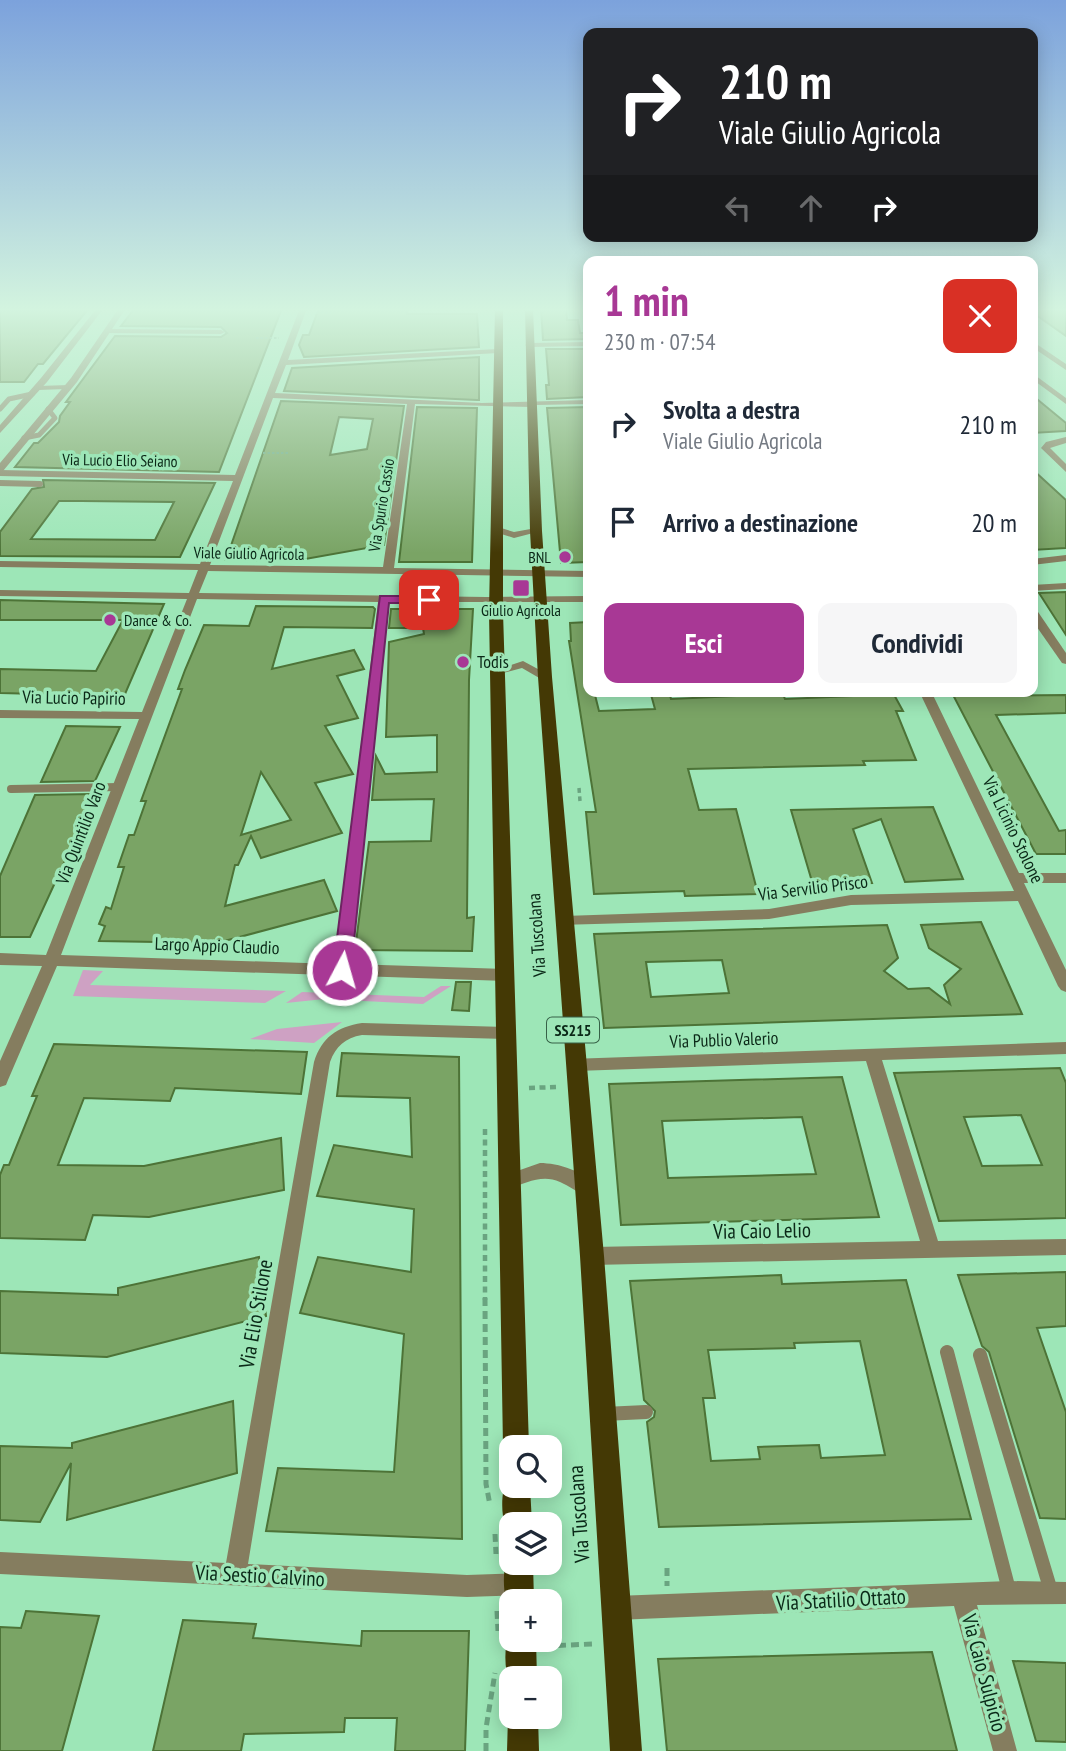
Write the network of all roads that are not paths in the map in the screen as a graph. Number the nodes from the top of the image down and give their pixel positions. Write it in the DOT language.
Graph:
graph roads {
  1 [pos="33,390"];
  2 [pos="35,390"];
  3 [pos="64,390"];
  4 [pos="272,390"];
  5 [pos="498,390"];
  6 [pos="531,390"];
  7 [pos="1051,390"];
  8 [pos="270,395"];
  9 [pos="411,402"];
  10 [pos="583,402"];
  11 [pos="1066,402"];
  12 [pos="532,404"];
  13 [pos="498,405"];
  14 [pos="0,410"];
  15 [pos="11,417"];
  16 [pos="0,430"];
  17 [pos="1066,440"];
  18 [pos="1066,470"];
  19 [pos="0,471"];
  20 [pos="239,478"];
  21 [pos="0,482"];
  22 [pos="40,484"];
  23 [pos="498,530"];
  24 [pos="536,531"];
  25 [pos="1066,558"];
  26 [pos="1038,561"];
  27 [pos="0,564"];
  28 [pos="205,568"];
  29 [pos="387,571"];
  30 [pos="497,574"];
  31 [pos="583,574"];
  32 [pos="539,575"];
  33 [pos="1066,586"];
  34 [pos="1038,588"];
  35 [pos="0,593"];
  36 [pos="192,596"];
  37 [pos="384,599"];
  38 [pos="583,599"];
  39 [pos="496,600"];
  40 [pos="541,601"];
  41 [pos="1038,620"];
  42 [pos="1066,661"];
  43 [pos="499,671"];
  44 [pos="545,677"];
  45 [pos="928,697"];
  46 [pos="0,714"];
  47 [pos="147,716"];
  48 [pos="119,787"];
  49 [pos="11,789"];
  50 [pos="1015,878"];
  51 [pos="1066,878"];
  52 [pos="1023,896"];
  53 [pos="564,921"];
  54 [pos="0,959"];
  55 [pos="52,961"];
  56 [pos="342,970"];
  57 [pos="506,975"];
  58 [pos="1066,986"];
  59 [pos="506,1032"];
  60 [pos="1066,1048"];
  61 [pos="872,1054"];
  62 [pos="576,1064"];
  63 [pos="0,1080"];
  64 [pos="509,1181"];
  65 [pos="586,1188"];
  66 [pos="1066,1247"];
  67 [pos="932,1251"];
  68 [pos="592,1256"];
  69 [pos="947,1352"];
  70 [pos="980,1355"];
  71 [pos="646,1412"];
  72 [pos="603,1414"];
  73 [pos="516,1435"];
  74 [pos="0,1563"];
  75 [pos="235,1575"];
  76 [pos="514,1575"];
  77 [pos="1009,1592"];
  78 [pos="1058,1592"];
  79 [pos="962,1594"];
  80 [pos="616,1608"];
  81 [pos="523,1729"];
  82 [pos="523,1751"];
  83 [pos="626,1751"];
  84 [pos="1005,1751"];
  1 -- 14 [label="lane"];
  2 -- 15 [label="street"];
  3 -- 19 [label="street"];
  4 -- 8 [label="street, Via Quintilio Varo"];
  5 -- 13 [label="main road, Via Tuscolana"];
  6 -- 12 [label="main road, Via Tuscolana / SS215"];
  7 -- 11 [label="street"];
  8 -- 9 [label="street"];
  8 -- 20 [label="street, Via Quintilio Varo"];
  9 -- 13 [label="street"];
  9 -- 29 [label="street, Via Spurio Cassio"];
  10 -- 12 [label="street"];
  12 -- 13 [label="street"];
  12 -- 24 [label="main road, Via Tuscolana / SS215"];
  13 -- 23 [label="main road, Via Tuscolana"];
  14 -- 15 [label="lane"];
  15 -- 16 [label="street"];
  17 -- 18 [label="street"];
  19 -- 20 [label="street, Via Lucio Elio Seiano"];
  20 -- 28 [label="street, Via Quintilio Varo"];
  21 -- 22 [label="lane"];
  23 -- 24 [label="street"];
  23 -- 30 [label="main road, Via Tuscolana"];
  24 -- 32 [label="main road, Via Tuscolana / SS215"];
  25 -- 26 [label="street"];
  27 -- 28 [label="street, Viale Giulio Agricola"];
  28 -- 29 [label="street, Viale Giulio Agricola"];
  28 -- 36 [label="street, Via Quintilio Varo"];
  29 -- 30 [label="street, Viale Giulio Agricola"];
  30 -- 32 [label="street"];
  30 -- 39 [label="main road, Via Tuscolana"];
  31 -- 32 [label="street"];
  32 -- 40 [label="main road, Via Tuscolana / SS215"];
  33 -- 34 [label="street"];
  35 -- 36 [label="street"];
  36 -- 37 [label="street"];
  36 -- 47 [label="street, Via Quintilio Varo"];
  37 -- 39 [label="street"];
  37 -- 56 [label="street"];
  38 -- 40 [label="street"];
  39 -- 40 [label="street"];
  39 -- 43 [label="main road, Via Tuscolana"];
  40 -- 44 [label="main road, Via Tuscolana / SS215"];
  41 -- 42 [label="street"];
  43 -- 44 [label="street"];
  43 -- 57 [label="main road, Via Tuscolana"];
  44 -- 53 [label="main road, Via Tuscolana / SS215"];
  45 -- 50 [label="street, Via Licinio Stolone"];
  46 -- 47 [label="street, Via Lucio Papirio"];
  47 -- 48 [label="street, Via Quintilio Varo"];
  48 -- 49 [label="lane"];
  48 -- 55 [label="street, Via Quintilio Varo"];
  50 -- 51 [label="street"];
  50 -- 52 [label="street, Via Licinio Stolone"];
  52 -- 53 [label="street, Via Servilio Prisco"];
  52 -- 58 [label="street, Via Licinio Stolone"];
  53 -- 62 [label="main road, Via Tuscolana / SS215"];
  54 -- 55 [label="street, Largo Appio Claudio"];
  55 -- 56 [label="street, Largo Appio Claudio"];
  55 -- 63 [label="street, Via Quintilio Varo"];
  56 -- 57 [label="street, Largo Appio Claudio"];
  57 -- 59 [label="main road, Via Tuscolana"];
  59 -- 64 [label="main road, Via Tuscolana"];
  59 -- 75 [label="street, Via Elio Stilone"];
  60 -- 61 [label="street, Via Publio Valerio"];
  61 -- 62 [label="street, Via Publio Valerio"];
  61 -- 67 [label="street"];
  62 -- 65 [label="main road, Via Tuscolana / SS215"];
  64 -- 65 [label="street"];
  64 -- 73 [label="main road, Via Tuscolana"];
  65 -- 68 [label="main road, Via Tuscolana / SS215"];
  66 -- 67 [label="street, Via Caio Lelio"];
  67 -- 68 [label="street, Via Caio Lelio"];
  68 -- 72 [label="main road, Via Tuscolana / SS215"];
  69 -- 77 [label="lane"];
  70 -- 78 [label="lane"];
  71 -- 72 [label="lane"];
  72 -- 80 [label="main road, Via Tuscolana / SS215"];
  74 -- 75 [label="street, Via Sestio Calvino"];
  75 -- 76 [label="street, Via Sestio Calvino"];
  77 -- 78 [label="street, Via Statilio Ottato"];
  77 -- 79 [label="street, Via Statilio Ottato"];
  79 -- 80 [label="street, Via Statilio Ottato"];
  79 -- 84 [label="street, Via Caio Sulpicio"];
  80 -- 83 [label="main road, Via Tuscolana / SS215"];
  81 -- 82 [label="main road"];
}
